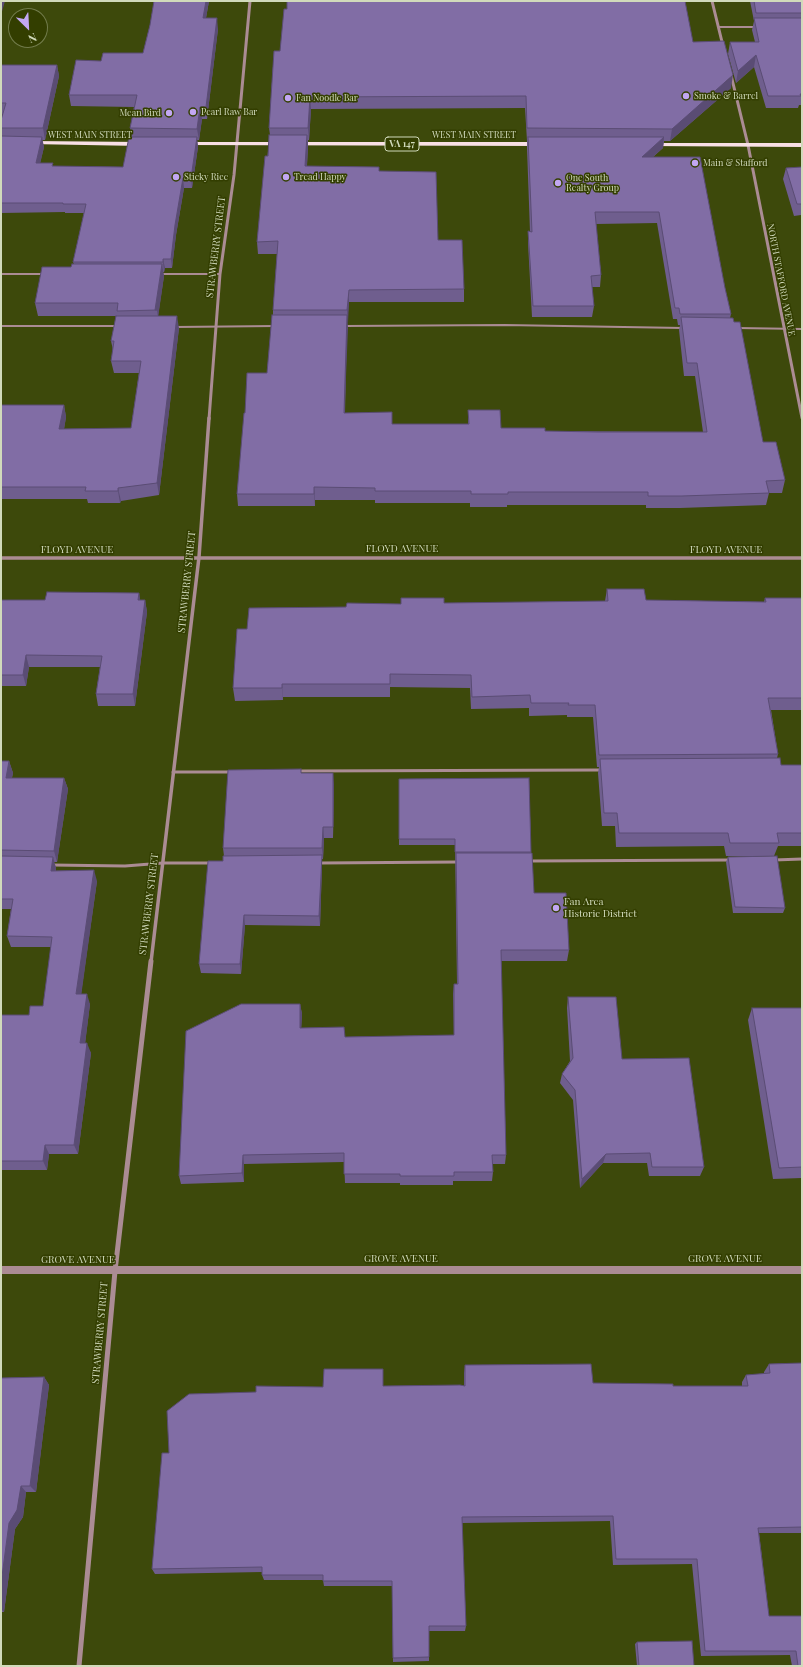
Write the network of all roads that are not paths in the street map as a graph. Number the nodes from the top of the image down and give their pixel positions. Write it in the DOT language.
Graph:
graph roads {
  1 [pos="250,1"];
  2 [pos="712,1"];
  3 [pos="719,27"];
  4 [pos="757,27"];
  5 [pos="724,50"];
  6 [pos="730,72"];
  7 [pos="24,144"];
  8 [pos="149,144"];
  9 [pos="180,144"];
  10 [pos="236,144"];
  11 [pos="545,144"];
  12 [pos="639,145"];
  13 [pos="748,145"];
  14 [pos="802,145"];
  15 [pos="1,274"];
  16 [pos="49,274"];
  17 [pos="160,274"];
  18 [pos="220,274"];
  19 [pos="1,326"];
  20 [pos="124,326"];
  21 [pos="170,326"];
  22 [pos="217,326"];
  23 [pos="279,326"];
  24 [pos="341,326"];
  25 [pos="685,328"];
  26 [pos="732,328"];
  27 [pos="783,329"];
  28 [pos="802,329"];
  29 [pos="802,418"];
  30 [pos="199,557"];
  31 [pos="1,558"];
  32 [pos="802,558"];
  33 [pos="602,770"];
  34 [pos="298,771"];
  35 [pos="173,772"];
  36 [pos="234,772"];
  37 [pos="738,860"];
  38 [pos="770,860"];
  39 [pos="802,860"];
  40 [pos="522,861"];
  41 [pos="466,862"];
  42 [pos="163,863"];
  43 [pos="219,863"];
  44 [pos="314,863"];
  45 [pos="48,865"];
  46 [pos="1,1270"];
  47 [pos="802,1270"];
  48 [pos="115,1271"];
  49 [pos="79,1666"];
  1 -- 10 [label="street, STRAWBERRY STREET"];
  2 -- 3 [label="street"];
  3 -- 4 [label="lane"];
  3 -- 5 [label="street"];
  6 -- 13 [label="street, NORTH STAFFORD AVENUE"];
  7 -- 8 [label="main road, WEST MAIN STREET"];
  9 -- 10 [label="main road, WEST MAIN STREET / VA 147"];
  10 -- 11 [label="main road, WEST MAIN STREET / VA 147"];
  10 -- 18 [label="street, STRAWBERRY STREET"];
  12 -- 13 [label="main road"];
  13 -- 14 [label="main road"];
  13 -- 27 [label="street, NORTH STAFFORD AVENUE"];
  15 -- 16 [label="lane"];
  17 -- 18 [label="lane"];
  18 -- 22 [label="street, STRAWBERRY STREET"];
  19 -- 20 [label="lane"];
  21 -- 22 [label="lane"];
  22 -- 23 [label="lane"];
  22 -- 30 [label="street, STRAWBERRY STREET"];
  24 -- 25 [label="lane"];
  26 -- 27 [label="lane"];
  27 -- 28 [label="lane"];
  27 -- 29 [label="street, NORTH STAFFORD AVENUE"];
  30 -- 31 [label="street, FLOYD AVENUE"];
  30 -- 32 [label="street, FLOYD AVENUE"];
  30 -- 35 [label="street, STRAWBERRY STREET"];
  33 -- 34 [label="lane"];
  35 -- 36 [label="lane"];
  35 -- 42 [label="street, STRAWBERRY STREET"];
  37 -- 40 [label="lane"];
  38 -- 39 [label="lane"];
  41 -- 44 [label="lane"];
  42 -- 43 [label="lane"];
  42 -- 45 [label="lane"];
  42 -- 48 [label="street, STRAWBERRY STREET"];
  46 -- 48 [label="street, GROVE AVENUE"];
  47 -- 48 [label="street, GROVE AVENUE"];
  48 -- 49 [label="street, STRAWBERRY STREET"];
}
